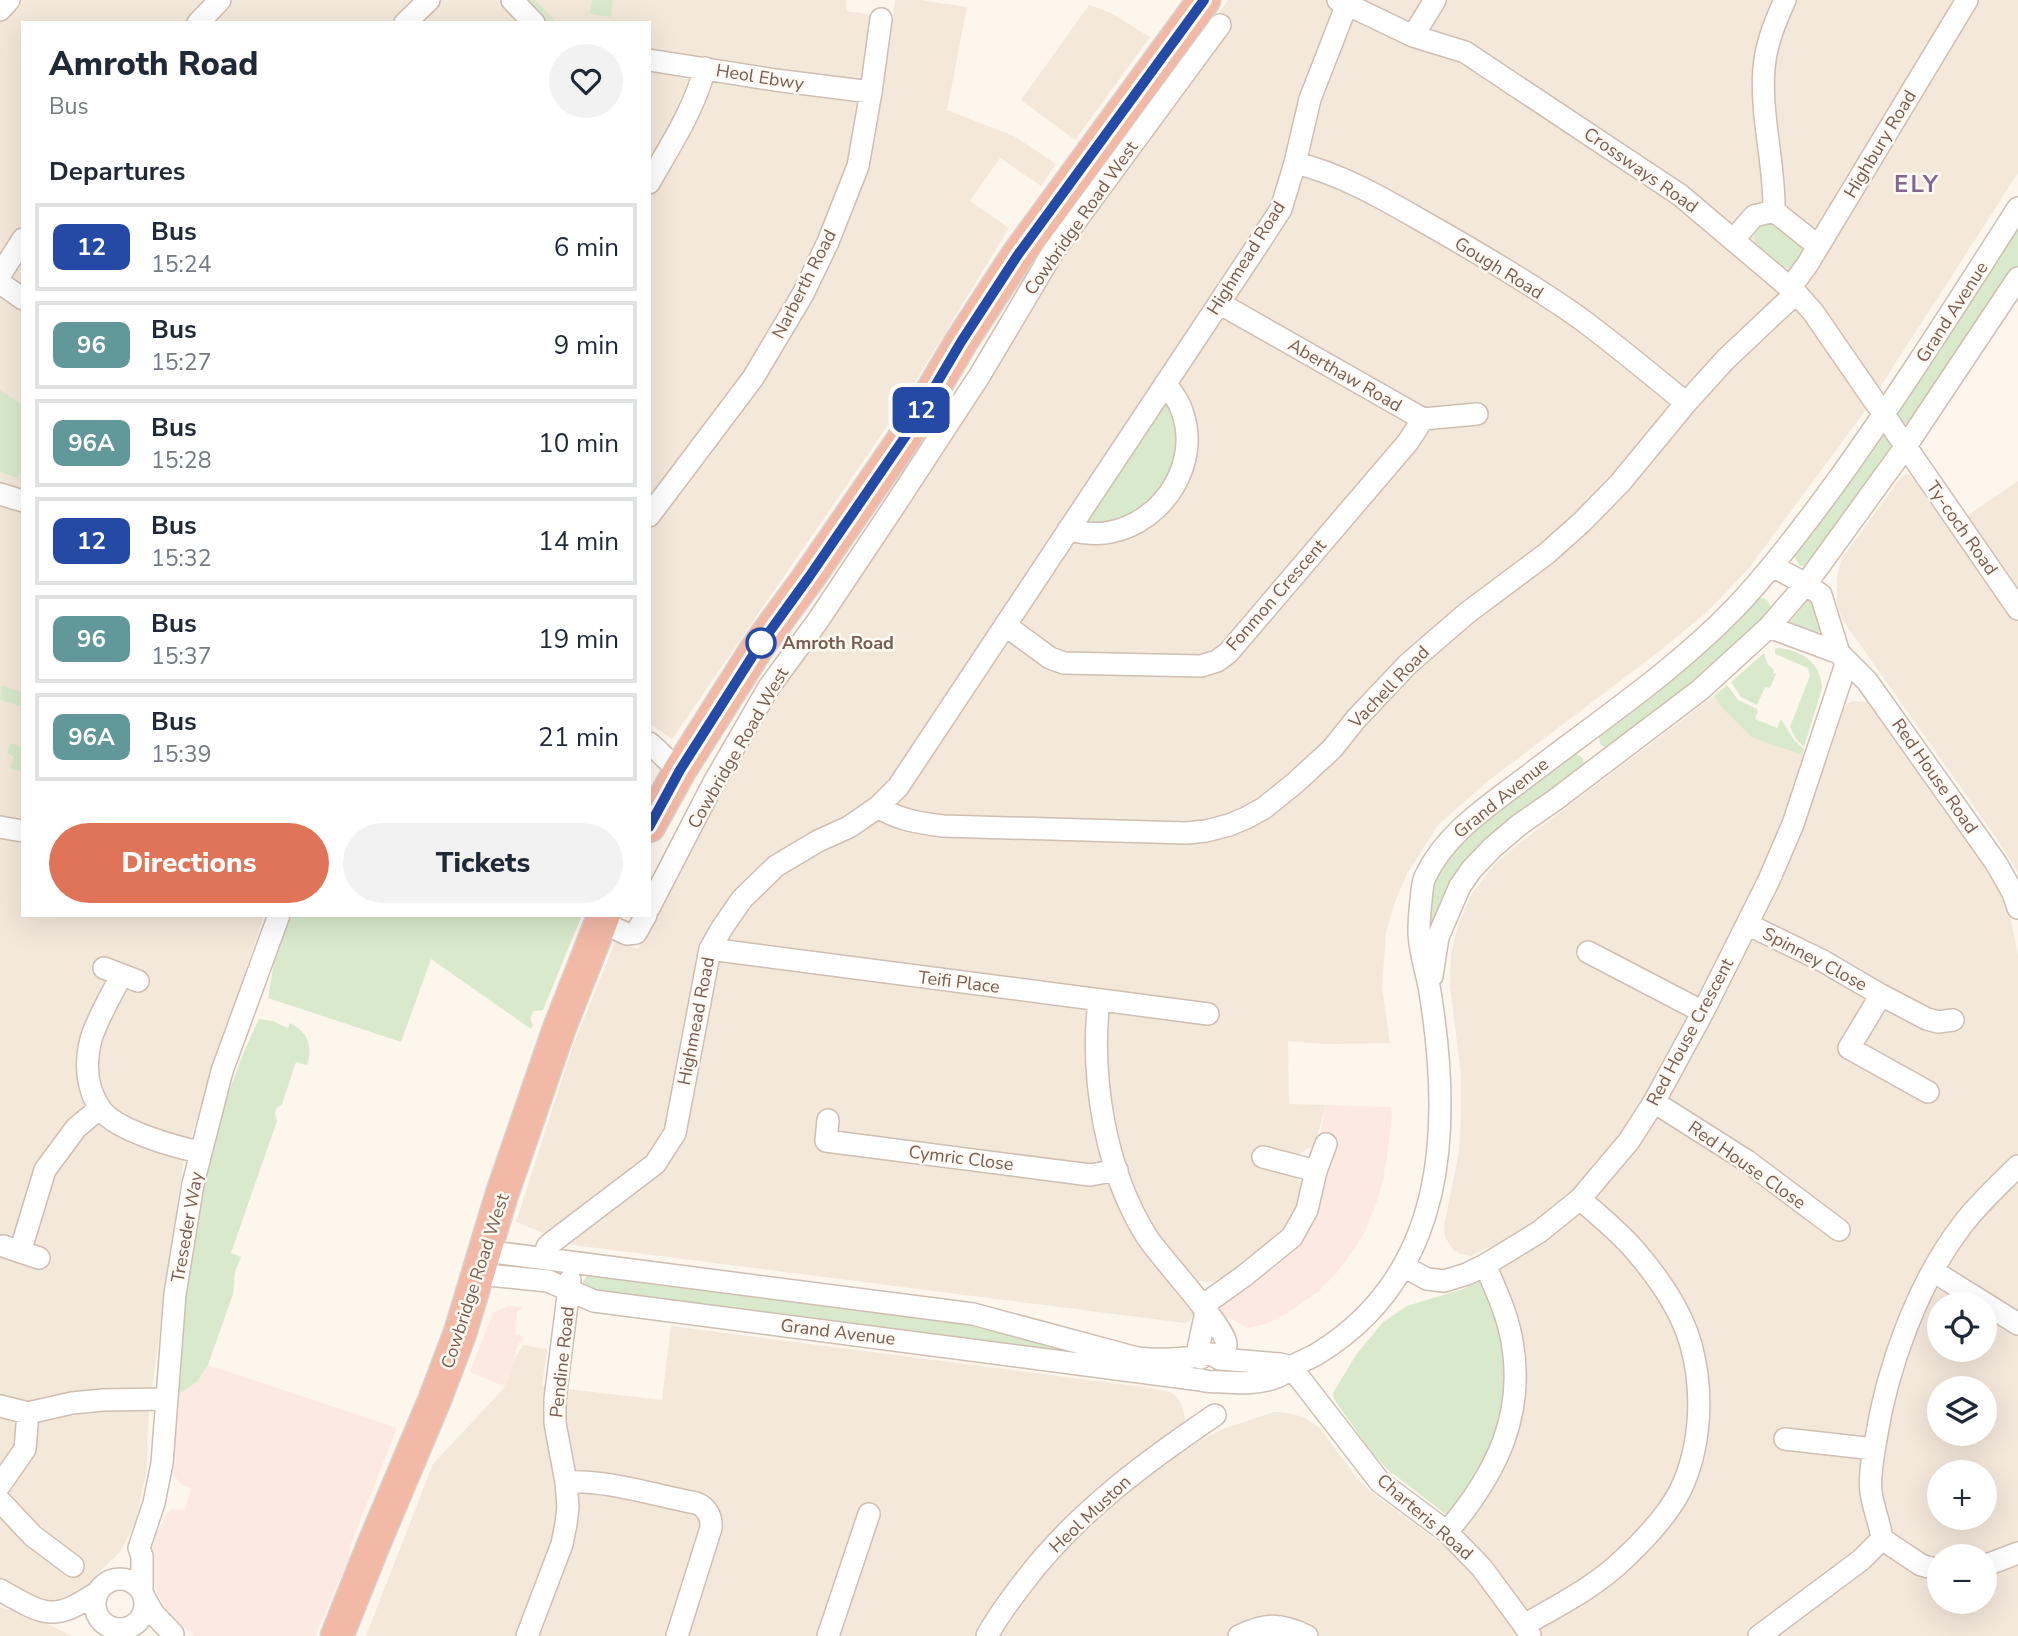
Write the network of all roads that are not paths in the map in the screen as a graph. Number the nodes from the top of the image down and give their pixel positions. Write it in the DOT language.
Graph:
graph roads {
  1 [pos="9,0"];
  2 [pos="220,0"];
  3 [pos="429,0"];
  4 [pos="512,0"];
  5 [pos="1435,0"];
  6 [pos="1785,0"];
  7 [pos="1967,0"];
  8 [pos="1343,2"];
  9 [pos="0,10"];
  10 [pos="1212,13"];
  11 [pos="881,19"];
  12 [pos="200,21"];
  13 [pos="407,21"];
  14 [pos="532,21"];
  15 [pos="1413,36"];
  16 [pos="651,60"];
  17 [pos="705,68"];
  18 [pos="871,92"];
  19 [pos="1296,163"];
  20 [pos="651,179"];
  21 [pos="2018,208"];
  22 [pos="1774,211"];
  23 [pos="1734,239"];
  24 [pos="21,242"];
  25 [pos="1818,246"];
  26 [pos="0,275"];
  27 [pos="2018,278"];
  28 [pos="0,282"];
  29 [pos="1793,290"];
  30 [pos="21,298"];
  31 [pos="1219,303"];
  32 [pos="1165,384"];
  33 [pos="1686,403"];
  34 [pos="1477,414"];
  35 [pos="1885,415"];
  36 [pos="1423,419"];
  37 [pos="917,445"];
  38 [pos="1906,446"];
  39 [pos="0,494"];
  40 [pos="21,500"];
  41 [pos="651,513"];
  42 [pos="1068,530"];
  43 [pos="1772,566"];
  44 [pos="1806,583"];
  45 [pos="2018,609"];
  46 [pos="1005,625"];
  47 [pos="1769,626"];
  48 [pos="1843,657"];
  49 [pos="1578,736"];
  50 [pos="651,745"];
  51 [pos="1602,764"];
  52 [pos="680,770"];
  53 [pos="878,807"];
  54 [pos="651,822"];
  55 [pos="0,827"];
  56 [pos="21,831"];
  57 [pos="651,904"];
  58 [pos="2018,908"];
  59 [pos="278,917"];
  60 [pos="645,917"];
  61 [pos="603,918"];
  62 [pos="1747,924"];
  63 [pos="710,949"];
  64 [pos="1588,951"];
  65 [pos="121,975"];
  66 [pos="1430,989"];
  67 [pos="1881,995"];
  68 [pos="1099,1000"];
  69 [pos="1703,1012"];
  70 [pos="1208,1014"];
  71 [pos="1953,1020"];
  72 [pos="1928,1092"];
  73 [pos="1654,1102"];
  74 [pos="100,1108"];
  75 [pos="828,1120"];
  76 [pos="1326,1144"];
  77 [pos="201,1153"];
  78 [pos="1263,1157"];
  79 [pos="2018,1166"];
  80 [pos="1117,1170"];
  81 [pos="1315,1171"];
  82 [pos="1580,1199"];
  83 [pos="1839,1230"];
  84 [pos="21,1252"];
  85 [pos="545,1259"];
  86 [pos="482,1263"];
  87 [pos="573,1263"];
  88 [pos="1485,1265"];
  89 [pos="1403,1266"];
  90 [pos="1933,1271"];
  91 [pos="569,1291"];
  92 [pos="1204,1309"];
  93 [pos="2018,1324"];
  94 [pos="1210,1358"];
  95 [pos="1291,1367"];
  96 [pos="1209,1381"];
  97 [pos="167,1399"];
  98 [pos="0,1406"];
  99 [pos="28,1413"];
  100 [pos="1215,1415"];
  101 [pos="1785,1439"];
  102 [pos="1874,1449"];
  103 [pos="566,1482"];
  104 [pos="0,1485"];
  105 [pos="0,1501"];
  106 [pos="869,1514"];
  107 [pos="1447,1532"];
  108 [pos="1882,1539"];
  109 [pos="139,1548"];
  110 [pos="2018,1553"];
  111 [pos="1997,1561"];
  112 [pos="73,1566"];
  113 [pos="1927,1567"];
  114 [pos="102,1587"];
  115 [pos="0,1590"];
  116 [pos="143,1594"];
  117 [pos="61,1613"];
  118 [pos="118,1626"];
  119 [pos="1527,1630"];
  120 [pos="152,1636"];
  121 [pos="173,1636"];
  122 [pos="337,1636"];
  123 [pos="527,1636"];
  124 [pos="677,1636"];
  125 [pos="828,1636"];
  126 [pos="987,1636"];
  127 [pos="1238,1636"];
  128 [pos="1307,1636"];
  129 [pos="1759,1636"];
  1 -- 9 [label="street"];
  2 -- 12 [label="street"];
  3 -- 13 [label="street"];
  4 -- 14 [label="street"];
  5 -- 15 [label="street"];
  6 -- 22 [label="street"];
  7 -- 25 [label="street, Highbury Road"];
  8 -- 15 [label="street, Crossways Road"];
  8 -- 19 [label="street, Highmead Road"];
  10 -- 37 [label="highway, Cowbridge Road West"];
  11 -- 18 [label="street, Narberth Road"];
  15 -- 23 [label="street, Crossways Road"];
  16 -- 17 [label="street, Heol Ebwy"];
  17 -- 18 [label="street, Heol Ebwy"];
  17 -- 20 [label="street"];
  18 -- 41 [label="street, Narberth Road"];
  19 -- 31 [label="street, Highmead Road"];
  19 -- 33 [label="street, Gough Road"];
  21 -- 35 [label="street, Grand Avenue"];
  22 -- 23 [label="street"];
  22 -- 25 [label="street"];
  23 -- 29 [label="street, Crossways Road"];
  24 -- 26 [label="street"];
  25 -- 29 [label="street, Highbury Road"];
  27 -- 38 [label="street, Grand Avenue"];
  28 -- 30 [label="street"];
  29 -- 33 [label="street, Vachell Road"];
  29 -- 35 [label="street, Crossways Road"];
  31 -- 32 [label="street, Highmead Road"];
  31 -- 36 [label="street, Aberthaw Road"];
  32 -- 42 [label="street, Highmead Road"];
  32 -- 42 [label="street"];
  33 -- 53 [label="street, Vachell Road"];
  34 -- 36 [label="street, Aberthaw Road"];
  35 -- 38 [label="street"];
  35 -- 43 [label="street, Grand Avenue"];
  36 -- 46 [label="street, Fonmon Crescent"];
  37 -- 52 [label="highway, Cowbridge Road West"];
  37 -- 57 [label="street, Cowbridge Road West"];
  38 -- 44 [label="street, Grand Avenue"];
  38 -- 45 [label="street, Ty-coch Road"];
  39 -- 40 [label="street"];
  42 -- 46 [label="street, Highmead Road"];
  43 -- 44 [label="street"];
  43 -- 49 [label="street, Grand Avenue"];
  44 -- 47 [label="street, Grand Avenue"];
  44 -- 48 [label="street, Red House Road"];
  46 -- 53 [label="street, Highmead Road"];
  47 -- 48 [label="street, Red House Road"];
  47 -- 51 [label="street, Grand Avenue"];
  48 -- 58 [label="street, Red House Road"];
  48 -- 62 [label="street, Red House Crescent"];
  49 -- 51 [label="street"];
  49 -- 66 [label="street, Grand Avenue"];
  50 -- 52 [label="street"];
  51 -- 66 [label="street, Grand Avenue"];
  52 -- 54 [label="highway, Cowbridge Road West"];
  53 -- 63 [label="street, Highmead Road"];
  55 -- 56 [label="street"];
  59 -- 77 [label="street, Treseder Way"];
  60 -- 61 [label="street, Cowbridge Road West"];
  61 -- 86 [label="highway, Cowbridge Road West"];
  62 -- 67 [label="street, Spinney Close"];
  62 -- 69 [label="street, Red House Crescent"];
  63 -- 68 [label="street, Teifi Place"];
  63 -- 85 [label="street, Highmead Road"];
  64 -- 69 [label="street"];
  65 -- 74 [label="street"];
  66 -- 89 [label="street, Grand Avenue"];
  67 -- 71 [label="street, Spinney Close"];
  67 -- 72 [label="street, Spinney Close"];
  68 -- 70 [label="street, Teifi Place"];
  68 -- 80 [label="street"];
  69 -- 73 [label="street, Red House Crescent"];
  73 -- 82 [label="street, Red House Crescent"];
  73 -- 83 [label="street, Red House Close"];
  74 -- 77 [label="street"];
  74 -- 84 [label="street"];
  75 -- 80 [label="street, Cymric Close"];
  76 -- 81 [label="street"];
  77 -- 97 [label="street, Treseder Way"];
  78 -- 81 [label="street"];
  79 -- 90 [label="street"];
  80 -- 92 [label="street"];
  81 -- 92 [label="street"];
  82 -- 88 [label="street, Red House Crescent"];
  82 -- 119 [label="street"];
  85 -- 86 [label="street, Grand Avenue"];
  85 -- 87 [label="street, Grand Avenue"];
  86 -- 91 [label="street, Grand Avenue"];
  86 -- 122 [label="highway, Cowbridge Road West"];
  87 -- 91 [label="street, Pendine Road"];
  87 -- 94 [label="street, Grand Avenue"];
  88 -- 89 [label="street, Red House Crescent"];
  88 -- 107 [label="street"];
  89 -- 95 [label="street, Grand Avenue"];
  90 -- 93 [label="street"];
  90 -- 102 [label="street"];
  91 -- 96 [label="street, Grand Avenue"];
  91 -- 103 [label="street, Pendine Road"];
  92 -- 94 [label="street"];
  94 -- 95 [label="street, Grand Avenue"];
  94 -- 96 [label="street"];
  95 -- 96 [label="street, Grand Avenue"];
  95 -- 107 [label="street, Charteris Road"];
  97 -- 99 [label="street"];
  97 -- 109 [label="street, Treseder Way"];
  98 -- 99 [label="street"];
  99 -- 104 [label="street"];
  100 -- 126 [label="street, Heol Muston"];
  101 -- 102 [label="street"];
  102 -- 108 [label="street"];
  103 -- 123 [label="street, Pendine Road"];
  103 -- 124 [label="street"];
  105 -- 112 [label="street"];
  106 -- 125 [label="street"];
  107 -- 119 [label="street, Charteris Road"];
  108 -- 113 [label="street"];
  108 -- 129 [label="street"];
  109 -- 114 [label="street, Treseder Way"];
  109 -- 116 [label="street, Treseder Way"];
  110 -- 111 [label="street"];
  114 -- 116 [label="street"];
  114 -- 117 [label="street, Treseder Way"];
  114 -- 118 [label="street"];
  115 -- 117 [label="street"];
  116 -- 118 [label="street"];
  116 -- 121 [label="street"];
  117 -- 118 [label="street"];
  118 -- 120 [label="street"];
  127 -- 128 [label="street"];
}
